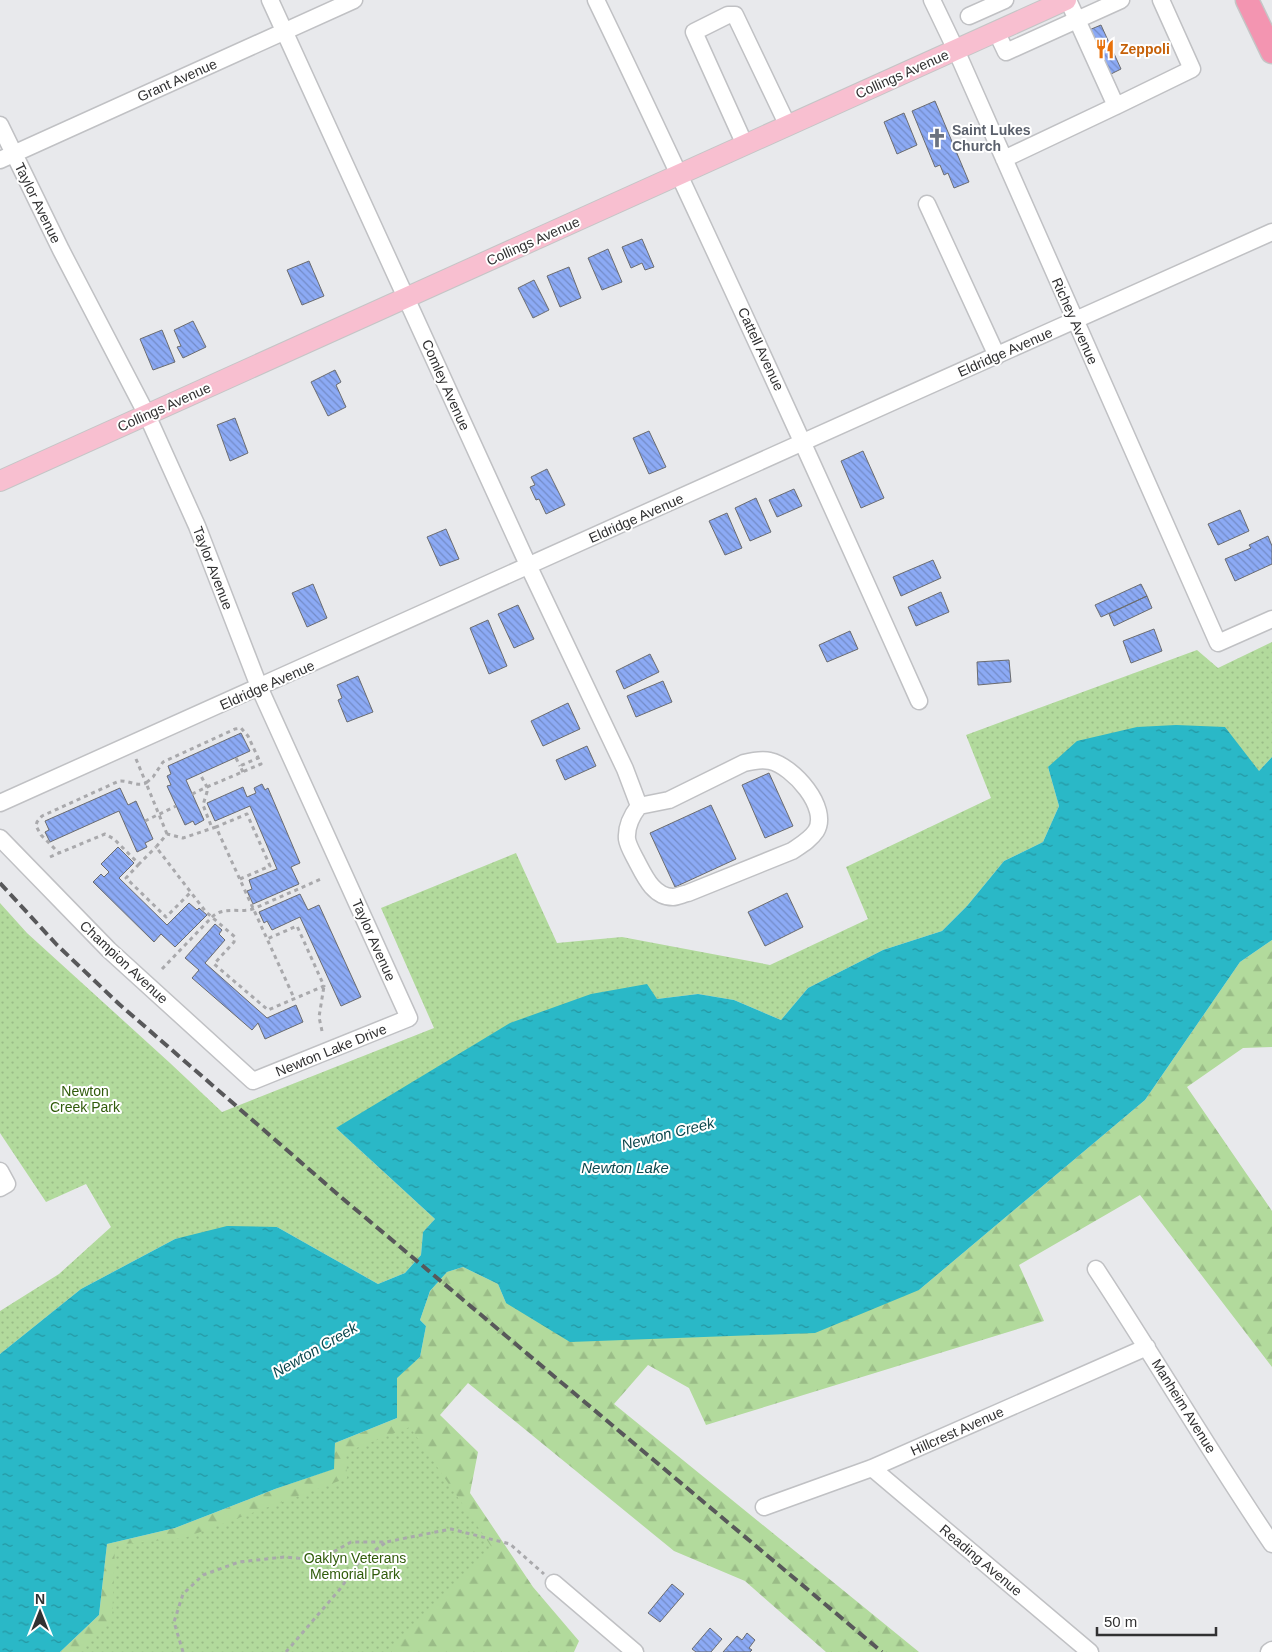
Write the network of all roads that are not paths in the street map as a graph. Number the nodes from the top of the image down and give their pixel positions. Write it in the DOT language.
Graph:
graph roads {
  1 [pos="270,0"];
  2 [pos="354,0"];
  3 [pos="596,0"];
  4 [pos="932,0"];
  5 [pos="1005,0"];
  6 [pos="1121,0"];
  7 [pos="1161,0"];
  8 [pos="1247,0"];
  9 [pos="1059,2"];
  10 [pos="969,16"];
  11 [pos="1077,20"];
  12 [pos="285,31"];
  13 [pos="996,32"];
  14 [pos="956,50"];
  15 [pos="1272,52"];
  16 [pos="1116,106"];
  17 [pos="0,125"];
  18 [pos="788,126"];
  19 [pos="745,145"];
  20 [pos="7,157"];
  21 [pos="1004,158"];
  22 [pos="680,174"];
  23 [pos="927,204"];
  24 [pos="1272,232"];
  25 [pos="406,298"];
  26 [pos="1075,321"];
  27 [pos="997,356"];
  28 [pos="147,415"];
  29 [pos="804,442"];
  30 [pos="0,481"];
  31 [pos="529,567"];
  32 [pos="1272,619"];
  33 [pos="260,689"];
  34 [pos="919,701"];
  35 [pos="0,803"];
  36 [pos="639,806"];
  37 [pos="0,838"];
  38 [pos="409,1018"];
  39 [pos="253,1081"];
  40 [pos="1096,1269"];
  41 [pos="1147,1347"];
  42 [pos="872,1468"];
  43 [pos="764,1507"];
  44 [pos="1272,1544"];
  45 [pos="554,1583"];
  46 [pos="1272,1650"];
  47 [pos="635,1652"];
  48 [pos="1090,1652"];
  49 [pos="1269,1652"];
  1 -- 12 [label="street, Comley Avenue"];
  2 -- 12 [label="street, Grant Avenue"];
  3 -- 22 [label="street, Cattell Avenue"];
  4 -- 14 [label="street, Richey Avenue"];
  5 -- 10 [label="street"];
  6 -- 11 [label="street"];
  7 -- 16 [label="street"];
  8 -- 15 [label="highway"];
  9 -- 11 [label="street"];
  9 -- 13 [label="main road, Collings Avenue"];
  11 -- 13 [label="street"];
  11 -- 16 [label="street"];
  12 -- 20 [label="street, Grant Avenue"];
  12 -- 25 [label="street, Comley Avenue"];
  13 -- 14 [label="main road, Collings Avenue"];
  14 -- 18 [label="main road, Collings Avenue"];
  14 -- 21 [label="street, Richey Avenue"];
  16 -- 21 [label="street"];
  17 -- 20 [label="street, Taylor Avenue"];
  18 -- 19 [label="main road, Collings Avenue"];
  18 -- 19 [label="street"];
  19 -- 22 [label="main road, Collings Avenue"];
  20 -- 28 [label="street, Taylor Avenue"];
  21 -- 26 [label="street, Richey Avenue"];
  22 -- 25 [label="main road, Collings Avenue"];
  22 -- 29 [label="street, Cattell Avenue"];
  23 -- 27 [label="street"];
  24 -- 26 [label="street, Eldridge Avenue"];
  25 -- 28 [label="main road, Collings Avenue"];
  25 -- 31 [label="street, Comley Avenue"];
  26 -- 27 [label="street, Eldridge Avenue"];
  26 -- 32 [label="street, Richey Avenue"];
  27 -- 29 [label="street, Eldridge Avenue"];
  28 -- 30 [label="main road, Collings Avenue"];
  28 -- 33 [label="street, Taylor Avenue"];
  29 -- 31 [label="street, Eldridge Avenue"];
  29 -- 34 [label="street, Cattell Avenue"];
  31 -- 33 [label="street, Eldridge Avenue"];
  31 -- 36 [label="street, Comley Avenue"];
  33 -- 35 [label="street, Eldridge Avenue"];
  33 -- 38 [label="street, Taylor Avenue"];
  36 -- 36 [label="street"];
  37 -- 39 [label="street, Champion Avenue"];
  38 -- 39 [label="street, Newton Lake Drive"];
  40 -- 41 [label="street, Manheim Avenue"];
  41 -- 42 [label="street, Hillcrest Avenue"];
  41 -- 44 [label="street, Manheim Avenue"];
  42 -- 43 [label="street, Hillcrest Avenue"];
  42 -- 48 [label="street, Reading Avenue"];
  45 -- 47 [label="street"];
  46 -- 49 [label="street"];
}
